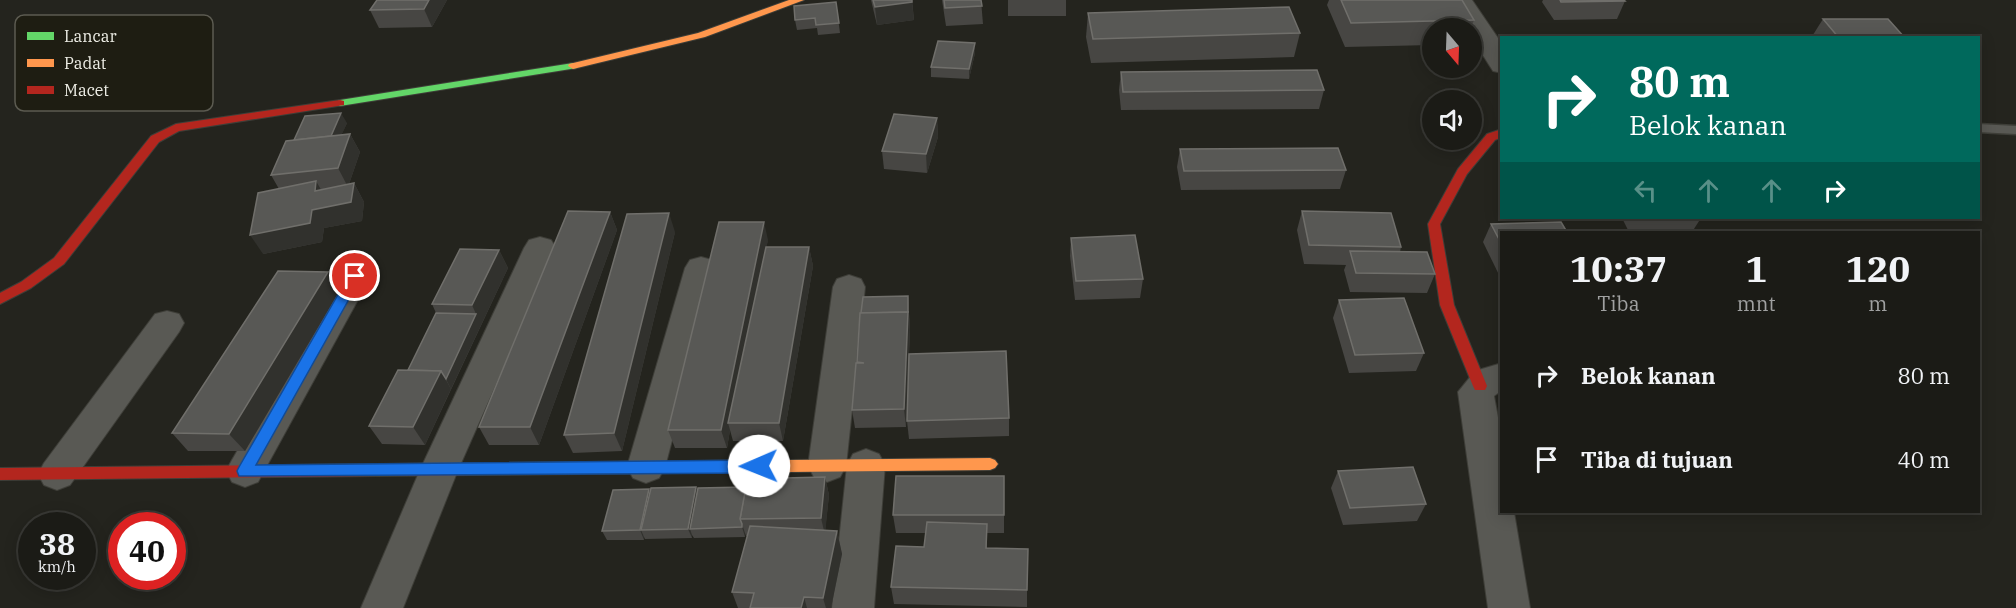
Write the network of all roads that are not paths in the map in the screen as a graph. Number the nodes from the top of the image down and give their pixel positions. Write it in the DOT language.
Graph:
graph roads {
  1 [pos="799,0"];
  2 [pos="1460,0"];
  3 [pos="1500,62"];
  4 [pos="1980,128"];
  5 [pos="2016,130"];
  6 [pos="1500,133"];
  7 [pos="540,248"];
  8 [pos="701,268"];
  9 [pos="355,276"];
  10 [pos="849,287"];
  11 [pos="0,299"];
  12 [pos="167,323"];
  13 [pos="1491,381"];
  14 [pos="990,464"];
  15 [pos="826,465"];
  16 [pos="866,465"];
  17 [pos="646,467"];
  18 [pos="439,470"];
  19 [pos="244,471"];
  20 [pos="0,474"];
  21 [pos="57,474"];
  22 [pos="382,608"];
  23 [pos="853,608"];
  24 [pos="1509,608"];
  1 -- 11 [label="street"];
  2 -- 3 [label="street"];
  4 -- 5 [label="lane"];
  6 -- 13 [label="street"];
  7 -- 18 [label="street"];
  8 -- 17 [label="street"];
  9 -- 19 [label="street"];
  10 -- 15 [label="street"];
  12 -- 21 [label="street"];
  13 -- 24 [label="street"];
  14 -- 16 [label="street"];
  15 -- 16 [label="street"];
  15 -- 17 [label="street"];
  16 -- 23 [label="street"];
  17 -- 18 [label="street"];
  18 -- 19 [label="street"];
  18 -- 22 [label="street"];
  19 -- 21 [label="street"];
  20 -- 21 [label="street"];
}
